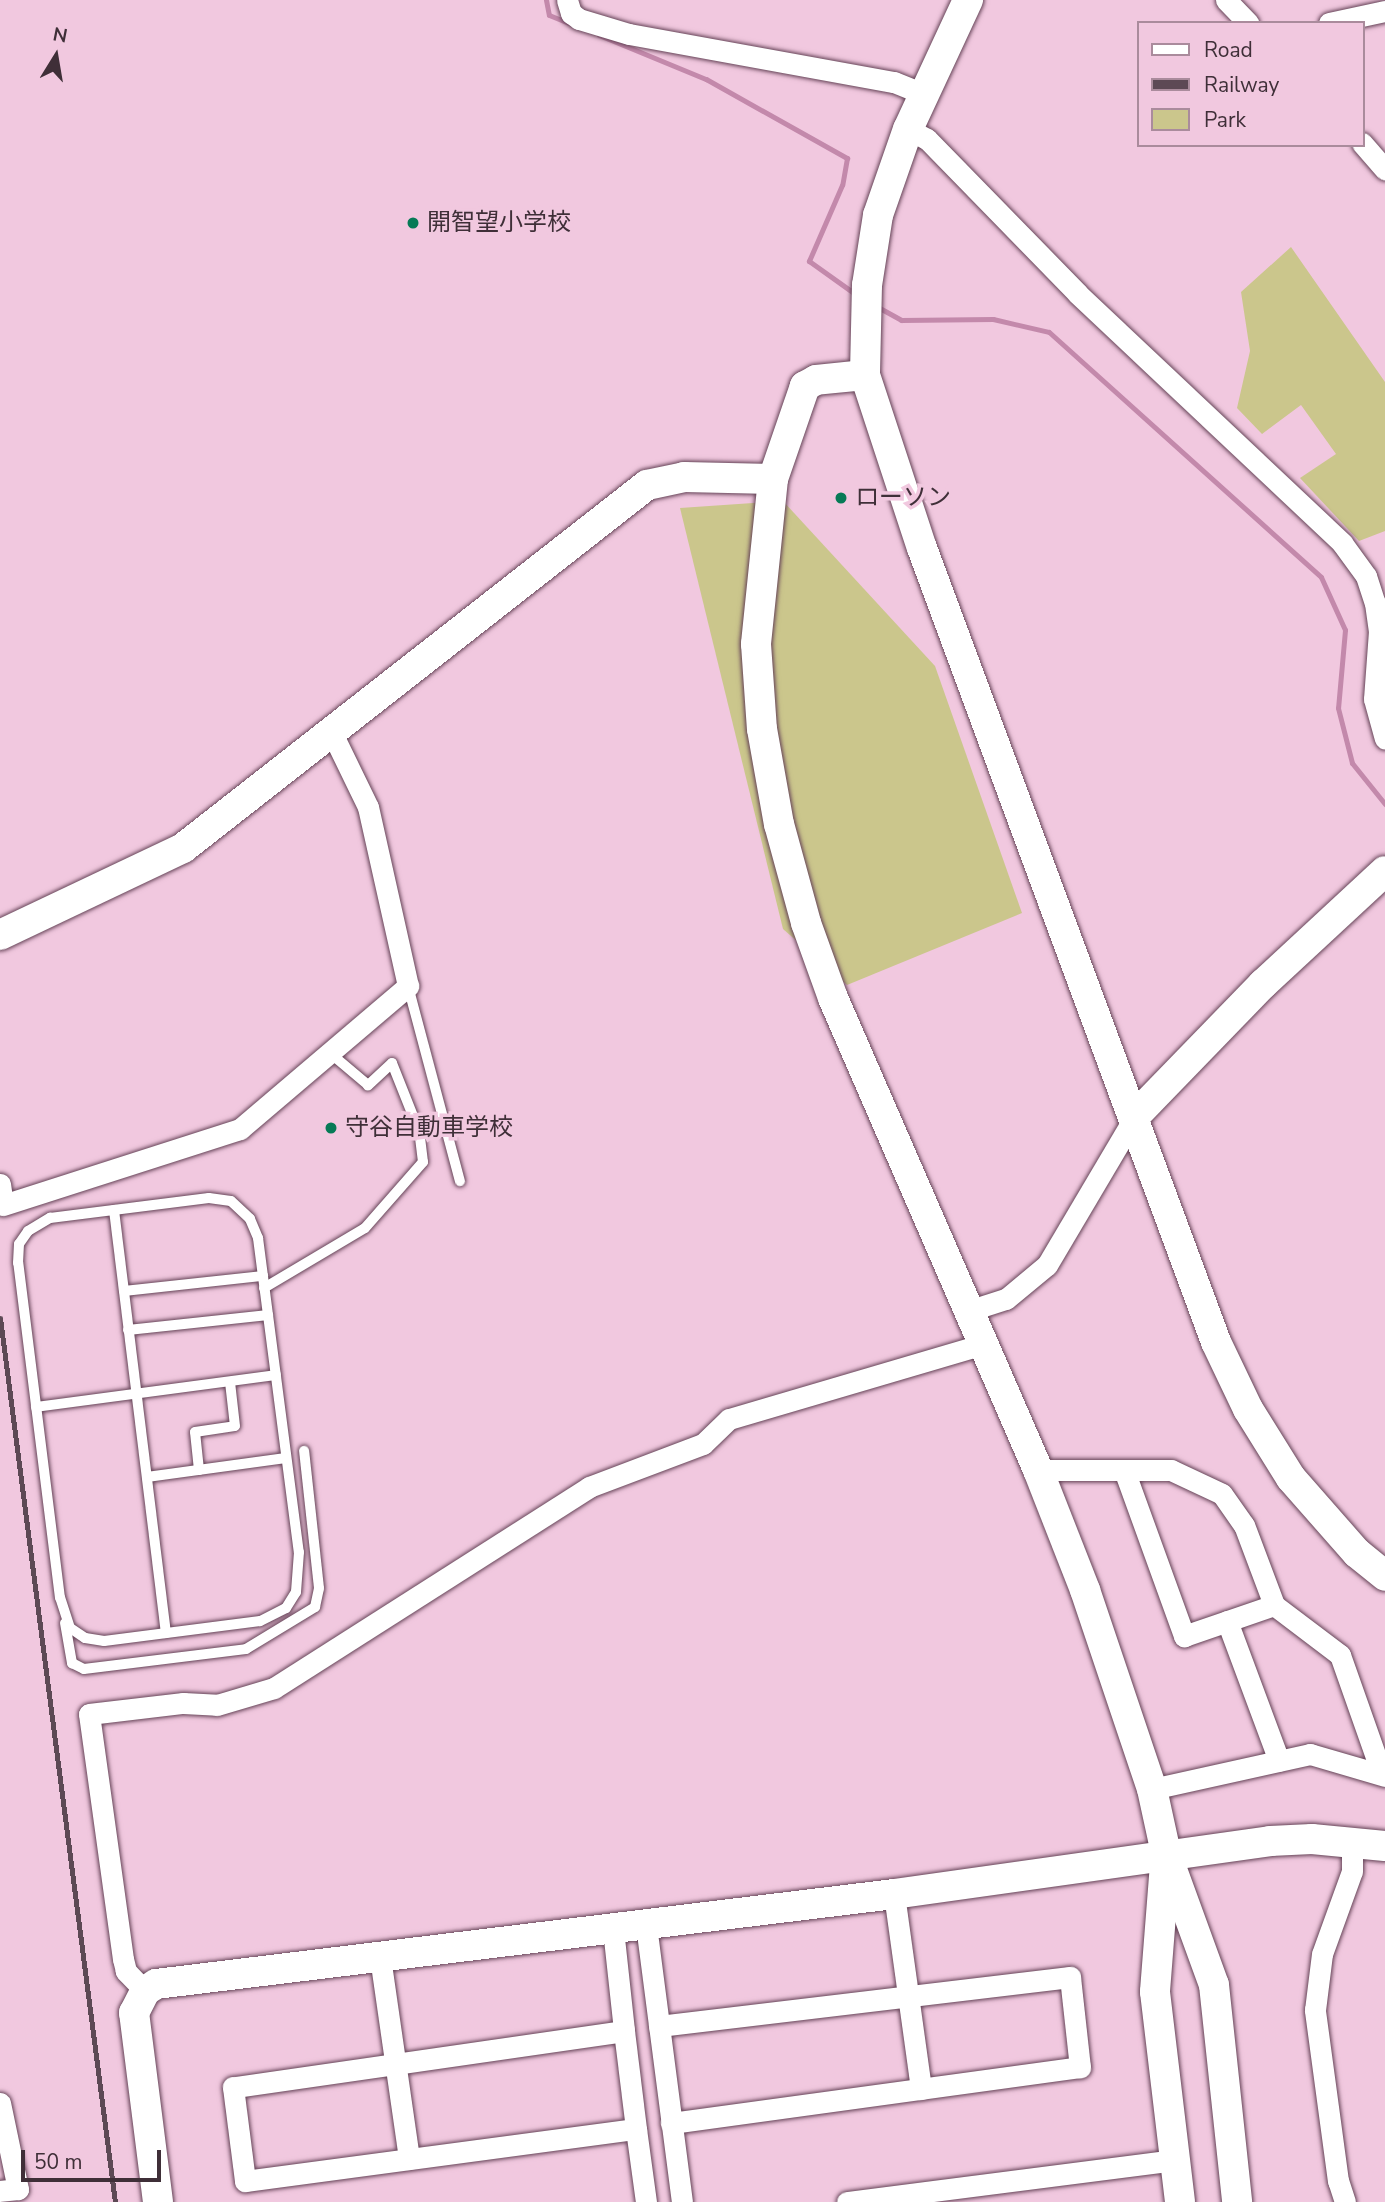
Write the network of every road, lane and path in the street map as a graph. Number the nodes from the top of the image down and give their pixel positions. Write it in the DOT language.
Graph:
graph roads {
  1 [pos="567,0"];
  2 [pos="968,0"];
  3 [pos="1226,0"];
  4 [pos="1385,11"];
  5 [pos="1246,21"];
  6 [pos="1338,21"];
  7 [pos="924,94"];
  8 [pos="908,129"];
  9 [pos="1364,145"];
  10 [pos="1385,169"];
  11 [pos="865,375"];
  12 [pos="773,479"];
  13 [pos="332,733"];
  14 [pos="1385,739"];
  15 [pos="1385,871"];
  16 [pos="0,935"];
  17 [pos="408,986"];
  18 [pos="330,1052"];
  19 [pos="1135,1116"];
  20 [pos="460,1181"];
  21 [pos="0,1184"];
  22 [pos="114,1209"];
  23 [pos="263,1282"];
  24 [pos="124,1291"];
  25 [pos="968,1311"];
  26 [pos="268,1315"];
  27 [pos="128,1330"];
  28 [pos="981,1346"];
  29 [pos="276,1375"];
  30 [pos="230,1382"];
  31 [pos="137,1395"];
  32 [pos="36,1407"];
  33 [pos="304,1451"];
  34 [pos="286,1458"];
  35 [pos="199,1470"];
  36 [pos="1038,1470"];
  37 [pos="1124,1470"];
  38 [pos="147,1477"];
  39 [pos="1385,1576"];
  40 [pos="1274,1605"];
  41 [pos="63,1613"];
  42 [pos="1227,1621"];
  43 [pos="166,1633"];
  44 [pos="1279,1761"];
  45 [pos="1384,1775"];
  46 [pos="1152,1789"];
  47 [pos="1352,1841"];
  48 [pos="1385,1846"];
  49 [pos="1166,1853"];
  50 [pos="894,1894"];
  51 [pos="646,1924"];
  52 [pos="613,1928"];
  53 [pos="380,1957"];
  54 [pos="145,1991"];
  55 [pos="909,1996"];
  56 [pos="659,2026"];
  57 [pos="624,2031"];
  58 [pos="396,2063"];
  59 [pos="921,2089"];
  60 [pos="0,2103"];
  61 [pos="671,2123"];
  62 [pos="636,2129"];
  63 [pos="410,2159"];
  64 [pos="1174,2160"];
  65 [pos="0,2192"];
  66 [pos="931,2197"];
  67 [pos="158,2202"];
  68 [pos="646,2202"];
  69 [pos="681,2202"];
  70 [pos="847,2202"];
  71 [pos="1180,2202"];
  72 [pos="1237,2202"];
  73 [pos="1345,2202"];
  1 -- 7 [label="street"];
  2 -- 7 [label="street"];
  3 -- 5 [label="street"];
  4 -- 6 [label="street"];
  7 -- 8 [label="street"];
  8 -- 11 [label="street"];
  8 -- 14 [label="street"];
  9 -- 10 [label="street"];
  11 -- 12 [label="street"];
  11 -- 19 [label="street"];
  12 -- 13 [label="street"];
  12 -- 25 [label="street"];
  13 -- 16 [label="street"];
  13 -- 17 [label="street"];
  15 -- 19 [label="street"];
  17 -- 18 [label="street"];
  17 -- 20 [label="lane"];
  18 -- 21 [label="street"];
  18 -- 23 [label="lane"];
  19 -- 25 [label="street"];
  19 -- 39 [label="street"];
  22 -- 23 [label="lane"];
  22 -- 24 [label="lane"];
  22 -- 32 [label="lane"];
  23 -- 24 [label="lane"];
  23 -- 26 [label="lane"];
  24 -- 27 [label="lane"];
  25 -- 28 [label="street"];
  26 -- 27 [label="lane"];
  26 -- 29 [label="lane"];
  27 -- 31 [label="lane"];
  28 -- 36 [label="street"];
  28 -- 54 [label="street"];
  29 -- 30 [label="lane"];
  29 -- 34 [label="lane"];
  30 -- 31 [label="lane"];
  30 -- 35 [label="lane"];
  31 -- 32 [label="lane"];
  31 -- 38 [label="lane"];
  32 -- 41 [label="lane"];
  33 -- 41 [label="lane"];
  34 -- 35 [label="lane"];
  34 -- 43 [label="lane"];
  35 -- 38 [label="lane"];
  36 -- 37 [label="street"];
  36 -- 46 [label="street"];
  37 -- 40 [label="street"];
  37 -- 42 [label="street"];
  38 -- 43 [label="lane"];
  40 -- 42 [label="street"];
  40 -- 45 [label="street"];
  41 -- 43 [label="lane"];
  42 -- 44 [label="street"];
  44 -- 45 [label="street"];
  44 -- 46 [label="street"];
  46 -- 49 [label="street"];
  47 -- 48 [label="street"];
  47 -- 49 [label="street"];
  47 -- 73 [label="street"];
  49 -- 50 [label="street"];
  49 -- 64 [label="street"];
  49 -- 72 [label="street"];
  50 -- 51 [label="street"];
  50 -- 55 [label="street"];
  51 -- 52 [label="street"];
  51 -- 56 [label="street"];
  52 -- 53 [label="street"];
  52 -- 57 [label="street"];
  53 -- 54 [label="street"];
  53 -- 58 [label="street"];
  54 -- 67 [label="street"];
  55 -- 56 [label="street"];
  55 -- 59 [label="street"];
  55 -- 59 [label="street"];
  56 -- 61 [label="street"];
  57 -- 58 [label="street"];
  57 -- 62 [label="street"];
  58 -- 63 [label="street"];
  58 -- 63 [label="street"];
  59 -- 61 [label="street"];
  60 -- 65 [label="street"];
  61 -- 69 [label="street"];
  62 -- 63 [label="street"];
  62 -- 68 [label="street"];
  64 -- 66 [label="street"];
  64 -- 71 [label="street"];
  66 -- 70 [label="street"];
}
